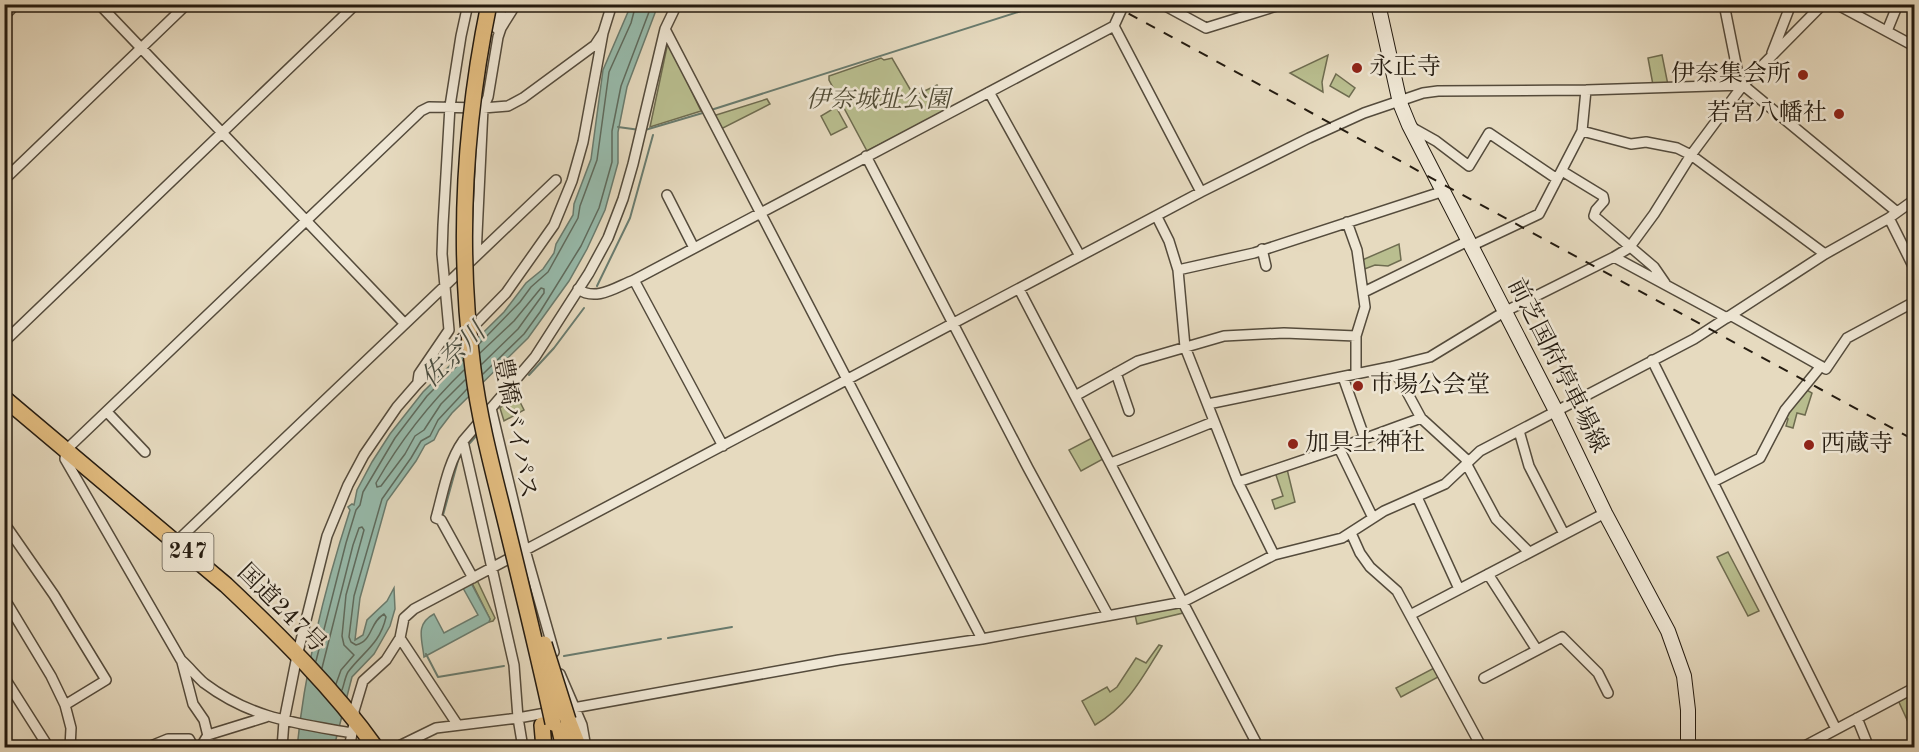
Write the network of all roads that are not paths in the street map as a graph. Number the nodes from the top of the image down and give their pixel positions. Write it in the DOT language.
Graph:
graph roads {
  1 [pos="16,4"];
  2 [pos="99,4"];
  3 [pos="187,4"];
  4 [pos="356,4"];
  5 [pos="468,4"];
  6 [pos="489,4"];
  7 [pos="494,4"];
  8 [pos="502,4"];
  9 [pos="516,4"];
  10 [pos="612,4"];
  11 [pos="677,4"];
  12 [pos="1124,4"];
  13 [pos="1162,4"];
  14 [pos="1283,4"];
  15 [pos="1378,4"];
  16 [pos="1724,4"];
  17 [pos="1791,4"];
  18 [pos="1822,4"];
  19 [pos="1836,4"];
  20 [pos="1898,4"];
  21 [pos="4,16"];
  22 [pos="1114,26"];
  23 [pos="665,29"];
  24 [pos="1887,31"];
  25 [pos="603,33"];
  26 [pos="1914,46"];
  27 [pos="141,49"];
  28 [pos="494,50"];
  29 [pos="1771,56"];
  30 [pos="1743,85"];
  31 [pos="1586,90"];
  32 [pos="989,92"];
  33 [pos="1400,103"];
  34 [pos="450,106"];
  35 [pos="483,108"];
  36 [pos="1409,126"];
  37 [pos="1582,131"];
  38 [pos="222,134"];
  39 [pos="1691,155"];
  40 [pos="866,156"];
  41 [pos="1560,175"];
  42 [pos="4,180"];
  43 [pos="556,180"];
  44 [pos="1444,191"];
  45 [pos="1201,192"];
  46 [pos="667,195"];
  47 [pos="1914,200"];
  48 [pos="760,214"];
  49 [pos="1893,215"];
  50 [pos="1157,217"];
  51 [pos="306,221"];
  52 [pos="1347,222"];
  53 [pos="1470,244"];
  54 [pos="694,248"];
  55 [pos="1629,248"];
  56 [pos="1262,249"];
  57 [pos="1825,254"];
  58 [pos="476,256"];
  59 [pos="1080,256"];
  60 [pos="1614,257"];
  61 [pos="1266,266"];
  62 [pos="1914,268"];
  63 [pos="1178,270"];
  64 [pos="634,280"];
  65 [pos="1665,283"];
  66 [pos="444,286"];
  67 [pos="578,289"];
  68 [pos="1018,289"];
  69 [pos="1364,292"];
  70 [pos="1914,302"];
  71 [pos="1504,312"];
  72 [pos="1729,317"];
  73 [pos="405,324"];
  74 [pos="954,324"];
  75 [pos="1356,336"];
  76 [pos="4,342"];
  77 [pos="1185,347"];
  78 [pos="1652,360"];
  79 [pos="1821,366"];
  80 [pos="1390,367"];
  81 [pos="1116,374"];
  82 [pos="1356,374"];
  83 [pos="1342,377"];
  84 [pos="847,380"];
  85 [pos="417,384"];
  86 [pos="1075,396"];
  87 [pos="4,398"];
  88 [pos="1208,404"];
  89 [pos="491,408"];
  90 [pos="1129,411"];
  91 [pos="1556,411"];
  92 [pos="107,412"];
  93 [pos="1421,418"];
  94 [pos="1213,422"];
  95 [pos="1519,431"];
  96 [pos="1365,439"];
  97 [pos="463,441"];
  98 [pos="723,447"];
  99 [pos="1339,448"];
  100 [pos="66,450"];
  101 [pos="145,452"];
  102 [pos="1467,462"];
  103 [pos="1110,463"];
  104 [pos="1238,482"];
  105 [pos="1713,482"];
  106 [pos="1417,497"];
  107 [pos="1605,513"];
  108 [pos="1373,518"];
  109 [pos="4,523"];
  110 [pos="1351,533"];
  111 [pos="1564,534"];
  112 [pos="176,542"];
  113 [pos="525,550"];
  114 [pos="1529,552"];
  115 [pos="1274,555"];
  116 [pos="491,569"];
  117 [pos="1488,574"];
  118 [pos="473,578"];
  119 [pos="1459,589"];
  120 [pos="4,598"];
  121 [pos="1183,602"];
  122 [pos="1108,615"];
  123 [pos="1410,615"];
  124 [pos="400,638"];
  125 [pos="982,639"];
  126 [pos="1537,650"];
  127 [pos="299,659"];
  128 [pos="181,660"];
  129 [pos="4,677"];
  130 [pos="1484,678"];
  131 [pos="1914,688"];
  132 [pos="1608,693"];
  133 [pos="64,705"];
  134 [pos="266,717"];
  135 [pos="518,718"];
  136 [pos="1857,718"];
  137 [pos="559,719"];
  138 [pos="287,721"];
  139 [pos="351,724"];
  140 [pos="457,724"];
  141 [pos="1836,729"];
  142 [pos="208,735"];
  143 [pos="49,747"];
  144 [pos="70,747"];
  145 [pos="111,747"];
  146 [pos="146,747"];
  147 [pos="194,747"];
  148 [pos="200,747"];
  149 [pos="211,747"];
  150 [pos="282,747"];
  151 [pos="350,747"];
  152 [pos="376,747"];
  153 [pos="395,747"];
  154 [pos="523,747"];
  155 [pos="544,747"];
  156 [pos="559,747"];
  157 [pos="564,747"];
  158 [pos="579,747"];
  159 [pos="586,747"];
  160 [pos="1259,747"];
  161 [pos="1482,747"];
  162 [pos="1688,747"];
  163 [pos="1801,747"];
  164 [pos="1869,747"];
  1 -- 21 [label="street"];
  2 -- 27 [label="street"];
  3 -- 27 [label="street"];
  4 -- 38 [label="street"];
  5 -- 34 [label="street"];
  6 -- 137 [label="highway, 豊橋バイパス, bridge"];
  7 -- 137 [label="highway, 豊橋バイパス, bridge"];
  8 -- 28 [label="street"];
  9 -- 28 [label="street"];
  10 -- 25 [label="street"];
  11 -- 23 [label="street"];
  12 -- 22 [label="street"];
  13 -- 14 [label="street"];
  15 -- 33 [label="main road, 前芝国府停車場線"];
  16 -- 30 [label="street"];
  17 -- 29 [label="street"];
  18 -- 29 [label="street"];
  19 -- 24 [label="street"];
  20 -- 24 [label="street"];
  22 -- 32 [label="street"];
  22 -- 45 [label="street"];
  23 -- 48 [label="street"];
  23 -- 67 [label="street"];
  24 -- 26 [label="street"];
  25 -- 35 [label="street"];
  25 -- 85 [label="street"];
  27 -- 38 [label="street"];
  27 -- 42 [label="street"];
  28 -- 35 [label="street"];
  29 -- 30 [label="street"];
  30 -- 31 [label="street"];
  30 -- 39 [label="street"];
  30 -- 49 [label="street"];
  31 -- 33 [label="street"];
  31 -- 37 [label="street"];
  32 -- 40 [label="street"];
  32 -- 59 [label="street"];
  33 -- 36 [label="main road, 前芝国府停車場線"];
  33 -- 45 [label="street"];
  34 -- 35 [label="street"];
  34 -- 51 [label="street"];
  34 -- 66 [label="street"];
  35 -- 58 [label="street"];
  36 -- 41 [label="street"];
  36 -- 44 [label="main road, 前芝国府停車場線"];
  37 -- 39 [label="street"];
  37 -- 41 [label="street"];
  38 -- 51 [label="street"];
  38 -- 76 [label="street"];
  39 -- 55 [label="street"];
  39 -- 57 [label="street"];
  40 -- 48 [label="street"];
  40 -- 74 [label="street"];
  41 -- 53 [label="street"];
  41 -- 55 [label="street"];
  43 -- 58 [label="street"];
  44 -- 52 [label="street"];
  44 -- 53 [label="main road, 前芝国府停車場線"];
  45 -- 50 [label="street"];
  46 -- 54 [label="street"];
  47 -- 49 [label="street"];
  48 -- 54 [label="street"];
  48 -- 84 [label="street"];
  49 -- 57 [label="street"];
  49 -- 62 [label="street"];
  50 -- 59 [label="street"];
  50 -- 63 [label="street"];
  51 -- 73 [label="street"];
  51 -- 92 [label="street"];
  52 -- 56 [label="street"];
  52 -- 69 [label="street"];
  53 -- 69 [label="street"];
  53 -- 71 [label="main road, 前芝国府停車場線"];
  54 -- 64 [label="street"];
  55 -- 60 [label="street"];
  55 -- 65 [label="street"];
  56 -- 61 [label="street"];
  56 -- 63 [label="street"];
  57 -- 72 [label="street"];
  58 -- 66 [label="street"];
  59 -- 68 [label="street"];
  60 -- 65 [label="street"];
  60 -- 71 [label="street"];
  63 -- 77 [label="street"];
  64 -- 67 [label="street"];
  64 -- 98 [label="street"];
  65 -- 72 [label="street"];
  66 -- 73 [label="street"];
  66 -- 85 [label="street"];
  67 -- 89 [label="street"];
  68 -- 74 [label="street"];
  68 -- 86 [label="street"];
  69 -- 75 [label="street"];
  70 -- 79 [label="street"];
  71 -- 80 [label="street"];
  71 -- 91 [label="main road, 前芝国府停車場線"];
  72 -- 78 [label="street"];
  72 -- 79 [label="street"];
  73 -- 112 [label="street"];
  74 -- 84 [label="street"];
  74 -- 122 [label="street"];
  75 -- 77 [label="street"];
  75 -- 82 [label="street"];
  77 -- 81 [label="street"];
  77 -- 88 [label="street"];
  78 -- 91 [label="street"];
  78 -- 105 [label="street"];
  79 -- 105 [label="street"];
  80 -- 82 [label="street"];
  80 -- 93 [label="street"];
  81 -- 86 [label="street"];
  81 -- 90 [label="street"];
  82 -- 83 [label="street"];
  83 -- 88 [label="street"];
  83 -- 96 [label="street"];
  84 -- 98 [label="street"];
  84 -- 125 [label="street"];
  85 -- 127 [label="street"];
  86 -- 103 [label="street"];
  87 -- 100 [label="highway, 国道247号 / 247"];
  88 -- 94 [label="street"];
  89 -- 97 [label="street"];
  89 -- 113 [label="street"];
  91 -- 95 [label="street"];
  91 -- 107 [label="main road, 前芝国府停車場線"];
  92 -- 100 [label="street"];
  92 -- 101 [label="street"];
  93 -- 96 [label="street"];
  93 -- 102 [label="street"];
  94 -- 103 [label="street"];
  94 -- 104 [label="street"];
  95 -- 102 [label="street"];
  95 -- 111 [label="street"];
  96 -- 99 [label="street"];
  97 -- 116 [label="street"];
  97 -- 118 [label="street"];
  98 -- 113 [label="street"];
  99 -- 104 [label="street"];
  99 -- 108 [label="street"];
  100 -- 112 [label="highway, 国道247号 / 247"];
  100 -- 128 [label="street"];
  102 -- 106 [label="street"];
  102 -- 114 [label="street"];
  103 -- 121 [label="street"];
  104 -- 115 [label="street"];
  105 -- 141 [label="street"];
  106 -- 108 [label="street"];
  106 -- 119 [label="street"];
  107 -- 111 [label="street"];
  107 -- 162 [label="main road, 前芝国府停車場線"];
  108 -- 110 [label="street"];
  109 -- 133 [label="street"];
  110 -- 115 [label="street"];
  110 -- 123 [label="street"];
  111 -- 114 [label="street"];
  112 -- 127 [label="highway, 国道247号 / 247"];
  113 -- 116 [label="street"];
  113 -- 137 [label="street"];
  114 -- 117 [label="street"];
  115 -- 121 [label="street"];
  116 -- 118 [label="street"];
  116 -- 135 [label="street"];
  117 -- 119 [label="street"];
  117 -- 126 [label="street"];
  118 -- 124 [label="street"];
  119 -- 123 [label="street"];
  120 -- 133 [label="street"];
  121 -- 122 [label="street"];
  121 -- 160 [label="street"];
  122 -- 125 [label="street"];
  123 -- 161 [label="street"];
  124 -- 139 [label="street"];
  124 -- 140 [label="street"];
  125 -- 137 [label="street"];
  126 -- 130 [label="street"];
  126 -- 132 [label="street"];
  127 -- 138 [label="street"];
  127 -- 139 [label="highway, 国道247号 / 247"];
  128 -- 134 [label="street"];
  128 -- 142 [label="street"];
  129 -- 143 [label="street"];
  131 -- 136 [label="street"];
  133 -- 144 [label="street"];
  134 -- 138 [label="street"];
  134 -- 142 [label="street"];
  135 -- 137 [label="street"];
  135 -- 140 [label="street"];
  135 -- 154 [label="street"];
  136 -- 141 [label="street"];
  136 -- 164 [label="street"];
  137 -- 155 [label="highway"];
  137 -- 156 [label="highway, 豊橋バイパス"];
  137 -- 157 [label="highway, 豊橋バイパス"];
  137 -- 158 [label="highway"];
  137 -- 159 [label="street"];
  138 -- 139 [label="street"];
  138 -- 150 [label="street"];
  139 -- 151 [label="street"];
  139 -- 152 [label="highway, 国道247号 / 247"];
  140 -- 153 [label="street"];
  141 -- 163 [label="street"];
  142 -- 148 [label="street"];
  142 -- 149 [label="street"];
  144 -- 145 [label="street"];
  146 -- 147 [label="street"];
}
